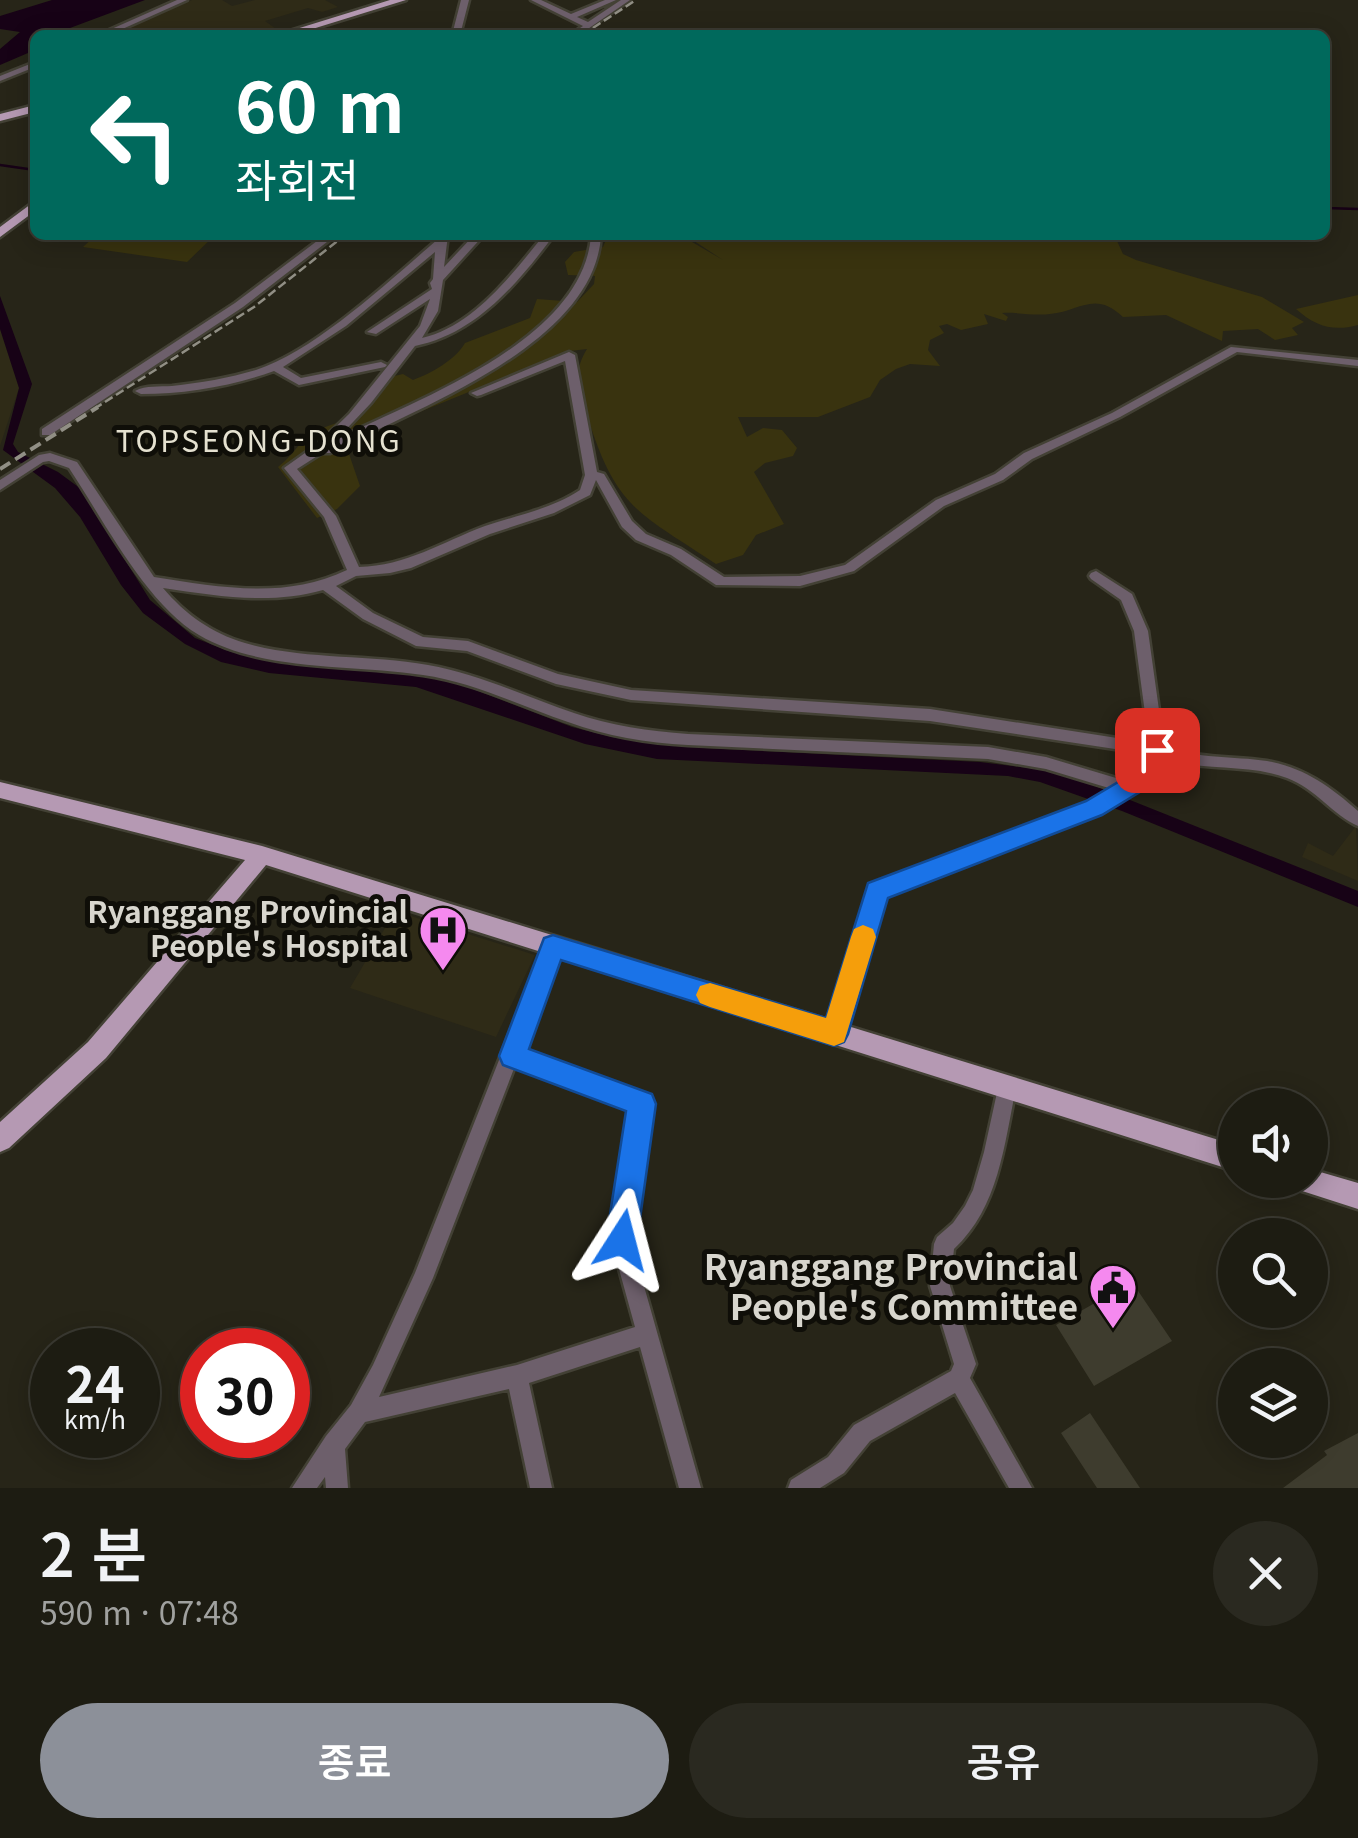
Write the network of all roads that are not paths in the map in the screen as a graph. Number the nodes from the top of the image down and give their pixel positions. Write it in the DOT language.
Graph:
graph roads {
  1 [pos="183,0"];
  2 [pos="401,0"];
  3 [pos="465,0"];
  4 [pos="535,0"];
  5 [pos="612,0"];
  6 [pos="626,0"];
  7 [pos="570,17"];
  8 [pos="588,25"];
  9 [pos="114,30"];
  10 [pos="299,30"];
  11 [pos="457,30"];
  12 [pos="581,30"];
  13 [pos="30,66"];
  14 [pos="0,80"];
  15 [pos="30,109"];
  16 [pos="0,118"];
  17 [pos="30,209"];
  18 [pos="0,233"];
  19 [pos="324,240"];
  20 [pos="441,240"];
  21 [pos="442,240"];
  22 [pos="475,240"];
  23 [pos="544,240"];
  24 [pos="597,240"];
  25 [pos="435,288"];
  26 [pos="372,332"];
  27 [pos="411,343"];
  28 [pos="1358,362"];
  29 [pos="275,367"];
  30 [pos="387,367"];
  31 [pos="141,391"];
  32 [pos="477,393"];
  33 [pos="46,432"];
  34 [pos="313,456"];
  35 [pos="591,475"];
  36 [pos="0,486"];
  37 [pos="354,572"];
  38 [pos="1096,576"];
  39 [pos="150,581"];
  40 [pos="328,587"];
  41 [pos="1157,750"];
  42 [pos="0,790"];
  43 [pos="1128,790"];
  44 [pos="1358,820"];
  45 [pos="262,855"];
  46 [pos="553,946"];
  47 [pos="834,1034"];
  48 [pos="512,1056"];
  49 [pos="1006,1088"];
  50 [pos="0,1140"];
  51 [pos="1218,1153"];
  52 [pos="1328,1187"];
  53 [pos="1358,1196"];
  54 [pos="647,1334"];
  55 [pos="518,1376"];
  56 [pos="958,1379"];
  57 [pos="359,1413"];
  58 [pos="334,1444"];
  59 [pos="303,1488"];
  60 [pos="337,1488"];
  61 [pos="541,1488"];
  62 [pos="690,1488"];
  63 [pos="799,1488"];
  64 [pos="1022,1488"];
  1 -- 9 [label="street"];
  2 -- 10 [label="main road"];
  3 -- 11 [label="street"];
  4 -- 7 [label="street"];
  5 -- 7 [label="street"];
  6 -- 8 [label="street"];
  7 -- 8 [label="street"];
  8 -- 12 [label="street"];
  13 -- 14 [label="street"];
  15 -- 16 [label="main road"];
  17 -- 18 [label="main road"];
  19 -- 33 [label="street"];
  20 -- 29 [label="street"];
  21 -- 25 [label="street"];
  22 -- 25 [label="street"];
  23 -- 27 [label="street"];
  24 -- 34 [label="street"];
  25 -- 26 [label="street"];
  25 -- 27 [label="street"];
  27 -- 30 [label="street"];
  28 -- 35 [label="street"];
  29 -- 30 [label="street"];
  29 -- 31 [label="street"];
  30 -- 34 [label="street"];
  32 -- 35 [label="street"];
  34 -- 37 [label="street"];
  35 -- 37 [label="street"];
  36 -- 39 [label="street"];
  37 -- 40 [label="street"];
  38 -- 41 [label="street"];
  39 -- 40 [label="street"];
  39 -- 43 [label="street"];
  40 -- 41 [label="street"];
  41 -- 43 [label="street"];
  41 -- 44 [label="street"];
  42 -- 45 [label="main road"];
  43 -- 47 [label="street"];
  45 -- 46 [label="main road"];
  45 -- 50 [label="main road"];
  46 -- 47 [label="main road"];
  46 -- 48 [label="street"];
  47 -- 49 [label="main road"];
  48 -- 54 [label="street"];
  48 -- 57 [label="street"];
  49 -- 51 [label="main road"];
  49 -- 56 [label="street"];
  52 -- 53 [label="main road"];
  54 -- 55 [label="street"];
  54 -- 62 [label="street"];
  55 -- 57 [label="street"];
  55 -- 61 [label="street"];
  56 -- 63 [label="street"];
  56 -- 64 [label="street"];
  57 -- 58 [label="street"];
  58 -- 59 [label="street"];
  58 -- 60 [label="street"];
}
